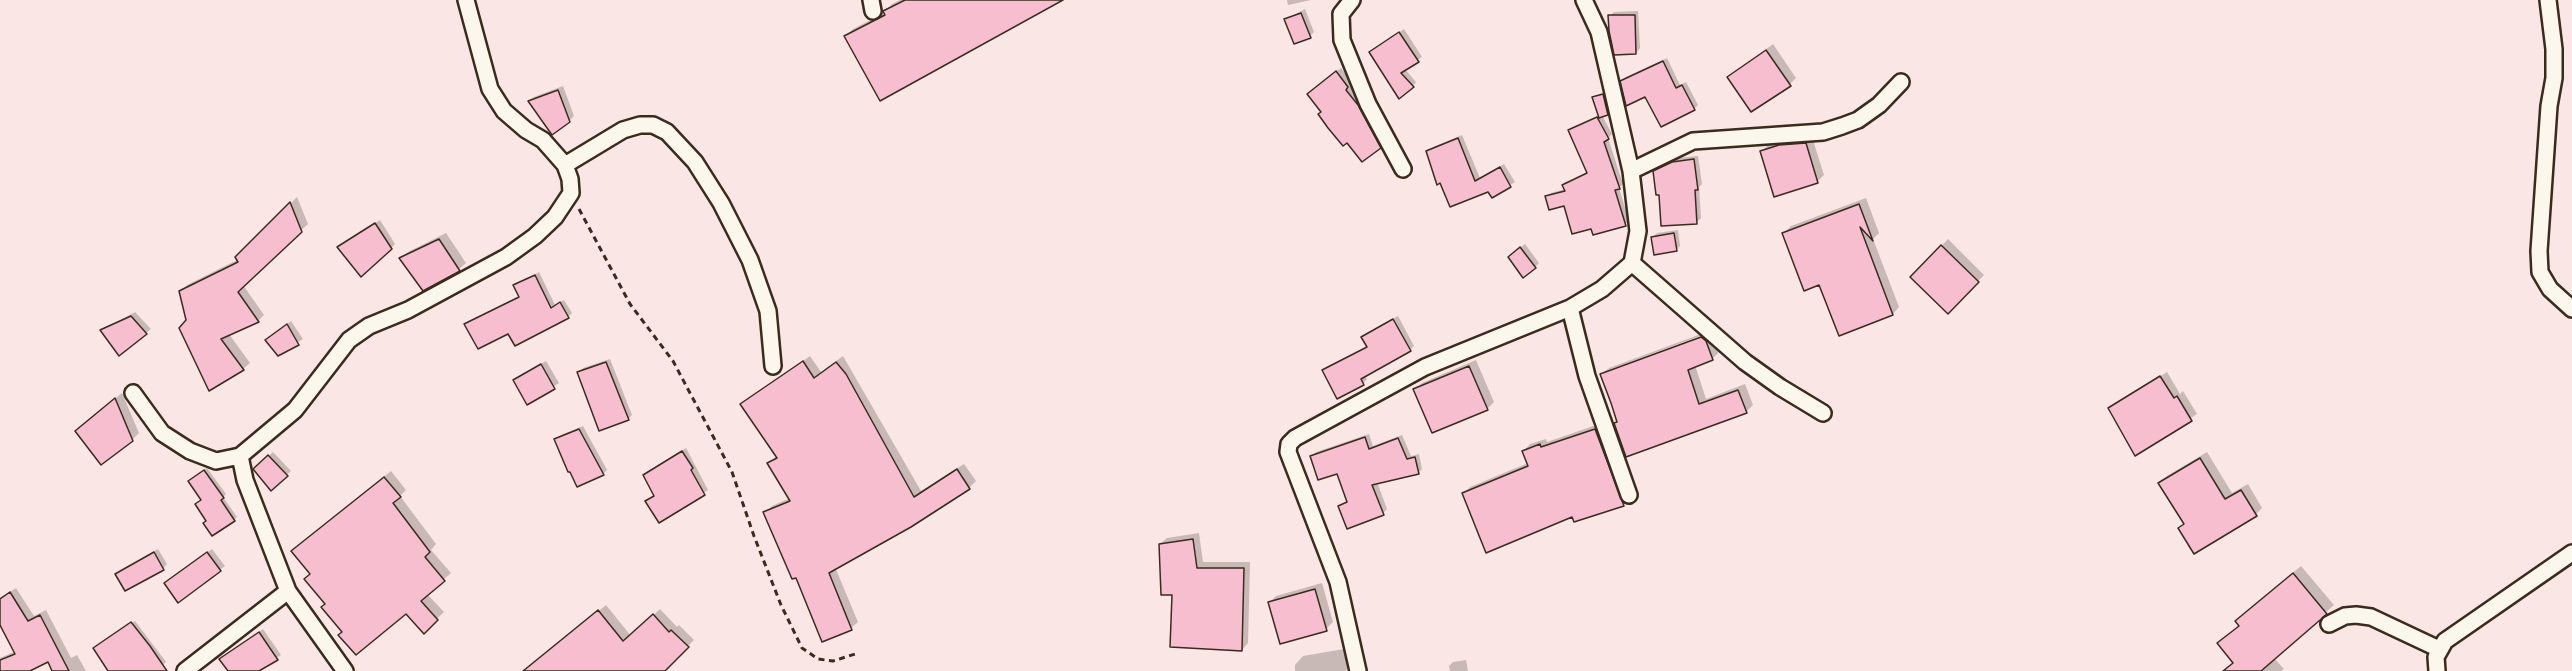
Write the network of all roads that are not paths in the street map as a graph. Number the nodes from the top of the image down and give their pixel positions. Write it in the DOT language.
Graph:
graph roads {
  1 [pos="466,0"];
  2 [pos="1352,0"];
  3 [pos="1584,0"];
  4 [pos="2548,0"];
  5 [pos="1901,82"];
  6 [pos="565,165"];
  7 [pos="1403,170"];
  8 [pos="1631,171"];
  9 [pos="1632,263"];
  10 [pos="1570,308"];
  11 [pos="2572,309"];
  12 [pos="774,366"];
  13 [pos="133,393"];
  14 [pos="1823,413"];
  15 [pos="240,456"];
  16 [pos="1629,495"];
  17 [pos="2572,553"];
  18 [pos="288,591"];
  19 [pos="2329,624"];
  20 [pos="2439,649"];
  21 [pos="185,671"];
  22 [pos="345,671"];
  23 [pos="1358,671"];
  24 [pos="2437,671"];
  1 -- 6 [label="street"];
  2 -- 7 [label="street"];
  3 -- 8 [label="street"];
  4 -- 11 [label="street"];
  5 -- 8 [label="street"];
  6 -- 12 [label="street"];
  6 -- 15 [label="street"];
  8 -- 9 [label="street"];
  9 -- 10 [label="street"];
  9 -- 14 [label="street"];
  10 -- 16 [label="street"];
  10 -- 23 [label="street"];
  13 -- 15 [label="street"];
  15 -- 18 [label="street"];
  17 -- 20 [label="street"];
  18 -- 21 [label="street"];
  18 -- 22 [label="street"];
  19 -- 20 [label="street"];
  20 -- 24 [label="street"];
}
